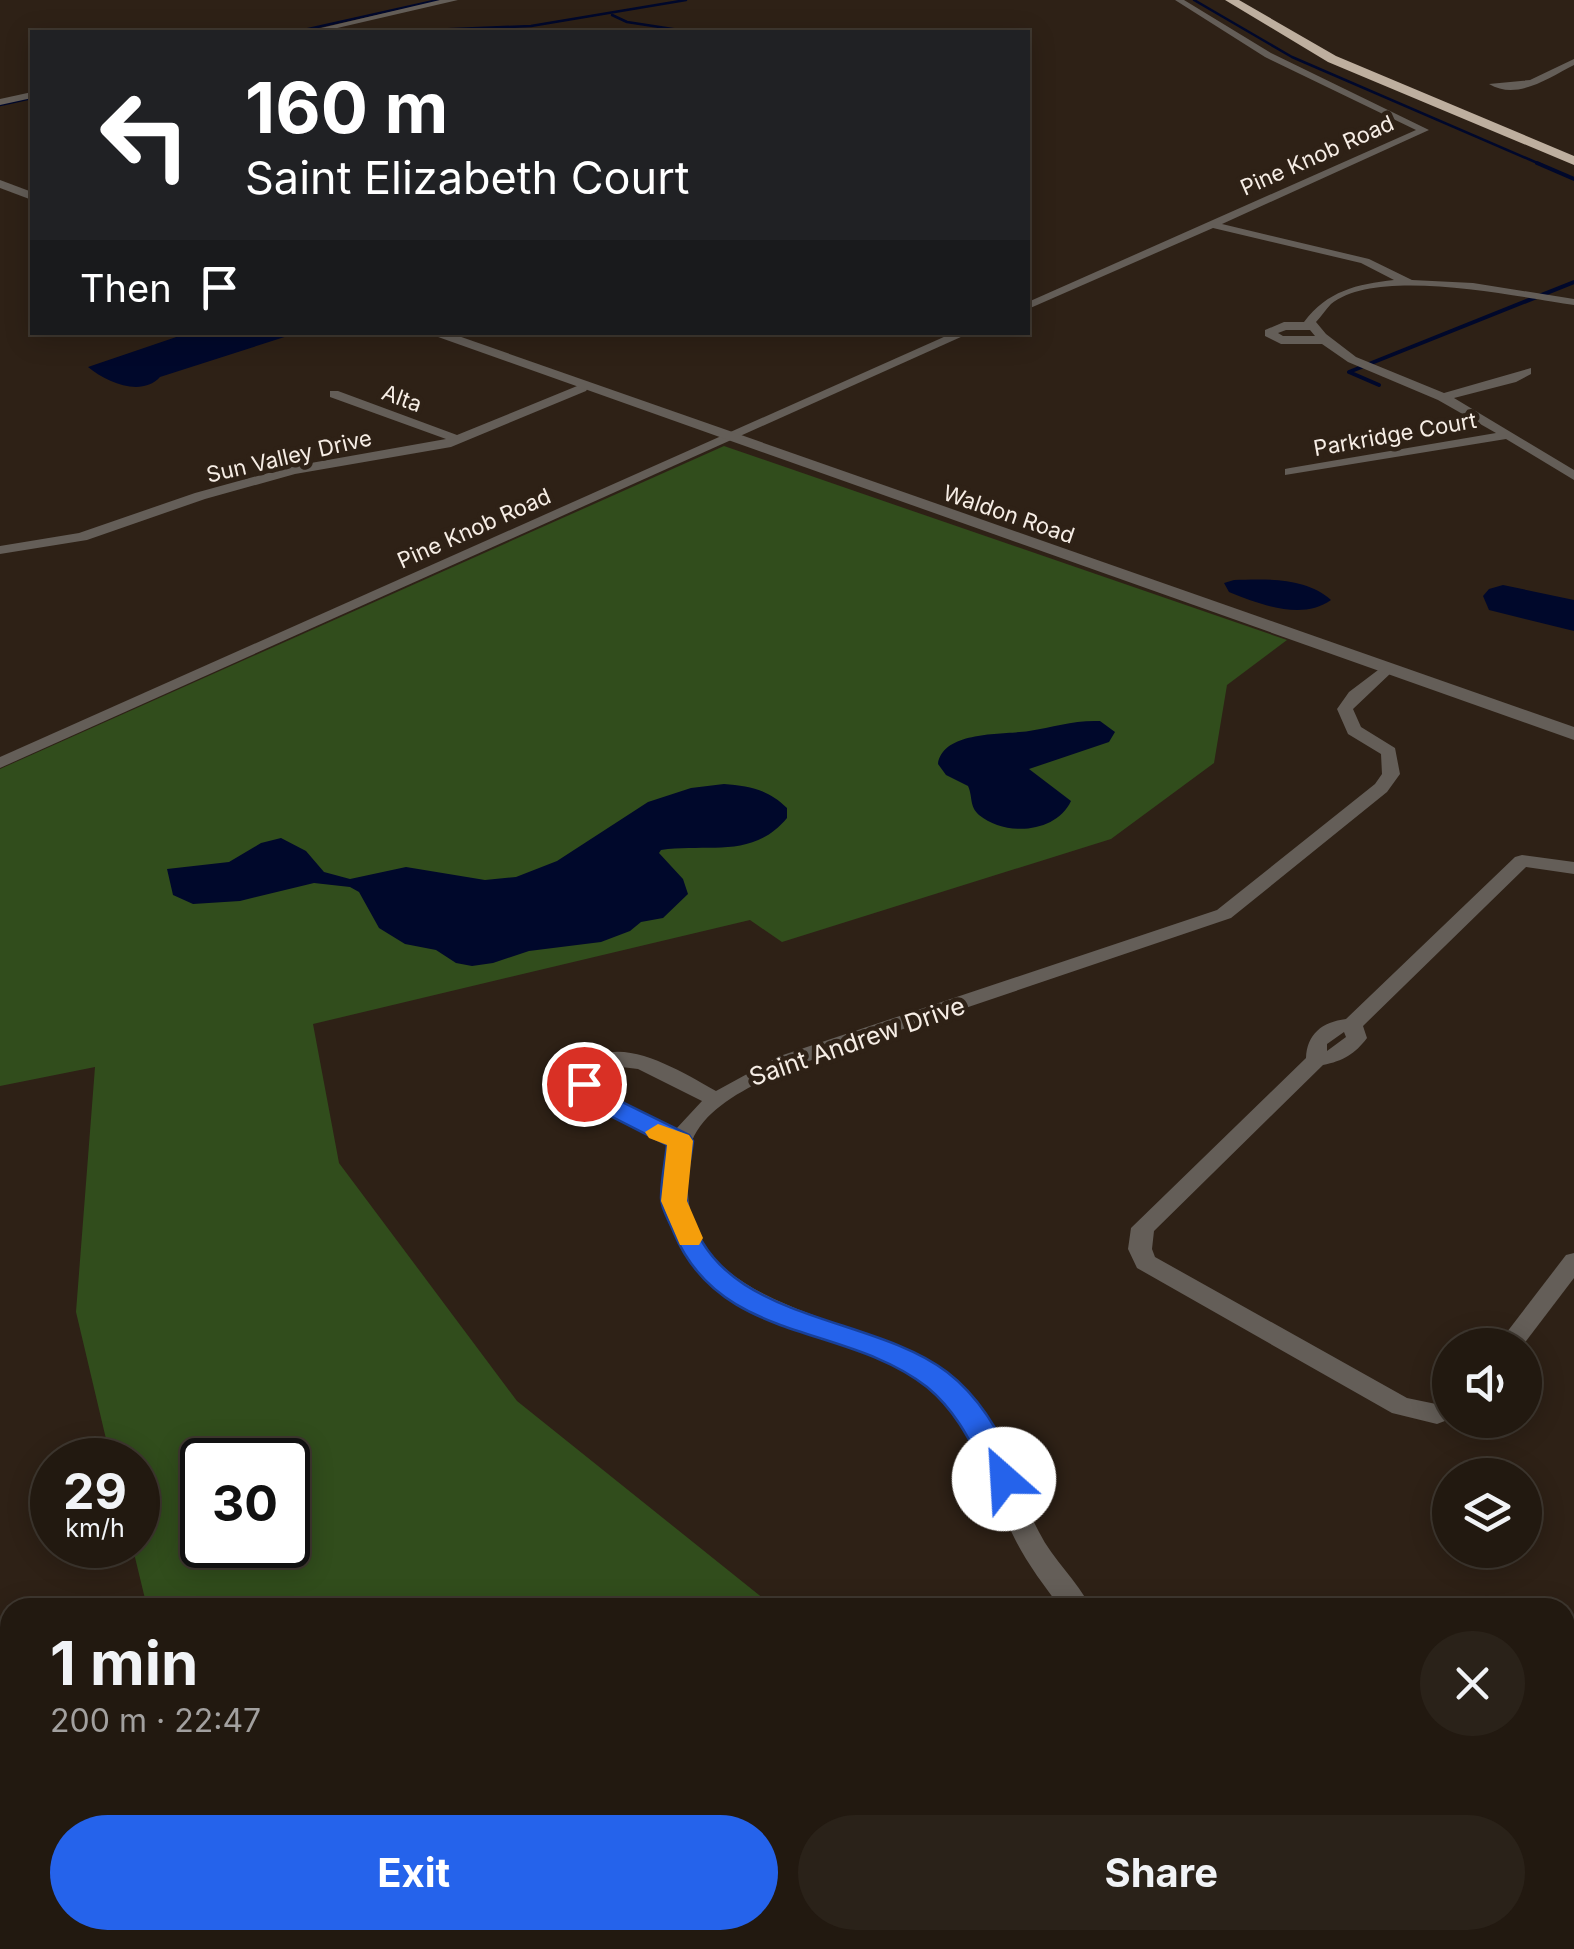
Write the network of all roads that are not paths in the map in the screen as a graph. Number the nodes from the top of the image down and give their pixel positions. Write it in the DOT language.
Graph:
graph roads {
  1 [pos="452,0"];
  2 [pos="1179,0"];
  3 [pos="1231,0"];
  4 [pos="1262,0"];
  5 [pos="317,30"];
  6 [pos="1574,62"];
  7 [pos="1528,82"];
  8 [pos="30,95"];
  9 [pos="0,102"];
  10 [pos="1557,137"];
  11 [pos="1574,161"];
  12 [pos="0,184"];
  13 [pos="30,195"];
  14 [pos="1214,225"];
  15 [pos="1410,283"];
  16 [pos="1574,302"];
  17 [pos="1030,305"];
  18 [pos="1312,326"];
  19 [pos="438,335"];
  20 [pos="959,335"];
  21 [pos="1324,340"];
  22 [pos="1527,371"];
  23 [pos="582,388"];
  24 [pos="334,394"];
  25 [pos="1443,397"];
  26 [pos="1507,435"];
  27 [pos="456,440"];
  28 [pos="727,440"];
  29 [pos="1290,472"];
  30 [pos="1574,476"];
  31 [pos="0,550"];
  32 [pos="1386,669"];
  33 [pos="1574,734"];
  34 [pos="0,763"];
  35 [pos="1574,868"];
  36 [pos="717,1100"];
  37 [pos="680,1141"];
  38 [pos="1574,1261"];
  39 [pos="1522,1328"];
  40 [pos="1432,1413"];
  41 [pos="1070,1598"];
  1 -- 5 [label="street"];
  2 -- 14 [label="street, Pine Knob Road"];
  3 -- 11 [label="highway"];
  4 -- 10 [label="highway"];
  6 -- 7 [label="street"];
  8 -- 9 [label="street"];
  12 -- 13 [label="street"];
  14 -- 15 [label="street"];
  14 -- 17 [label="street, Pine Knob Road"];
  15 -- 16 [label="street"];
  15 -- 18 [label="street"];
  18 -- 21 [label="street"];
  18 -- 21 [label="street"];
  19 -- 23 [label="street, Waldon Road"];
  20 -- 28 [label="street, Pine Knob Road"];
  21 -- 25 [label="street"];
  22 -- 25 [label="street"];
  23 -- 27 [label="street, Sun Valley Drive"];
  23 -- 28 [label="street, Waldon Road"];
  24 -- 27 [label="street, Alta"];
  25 -- 26 [label="street"];
  26 -- 29 [label="street, Parkridge Court"];
  26 -- 30 [label="street"];
  27 -- 31 [label="street, Sun Valley Drive"];
  28 -- 32 [label="street, Waldon Road"];
  28 -- 34 [label="street, Pine Knob Road"];
  32 -- 33 [label="street, Waldon Road"];
  32 -- 36 [label="street, Saint Andrew Drive"];
  35 -- 40 [label="street"];
  36 -- 37 [label="street, Saint Andrew Drive"];
  36 -- 37 [label="street"];
  37 -- 41 [label="street"];
  38 -- 39 [label="street"];
}
